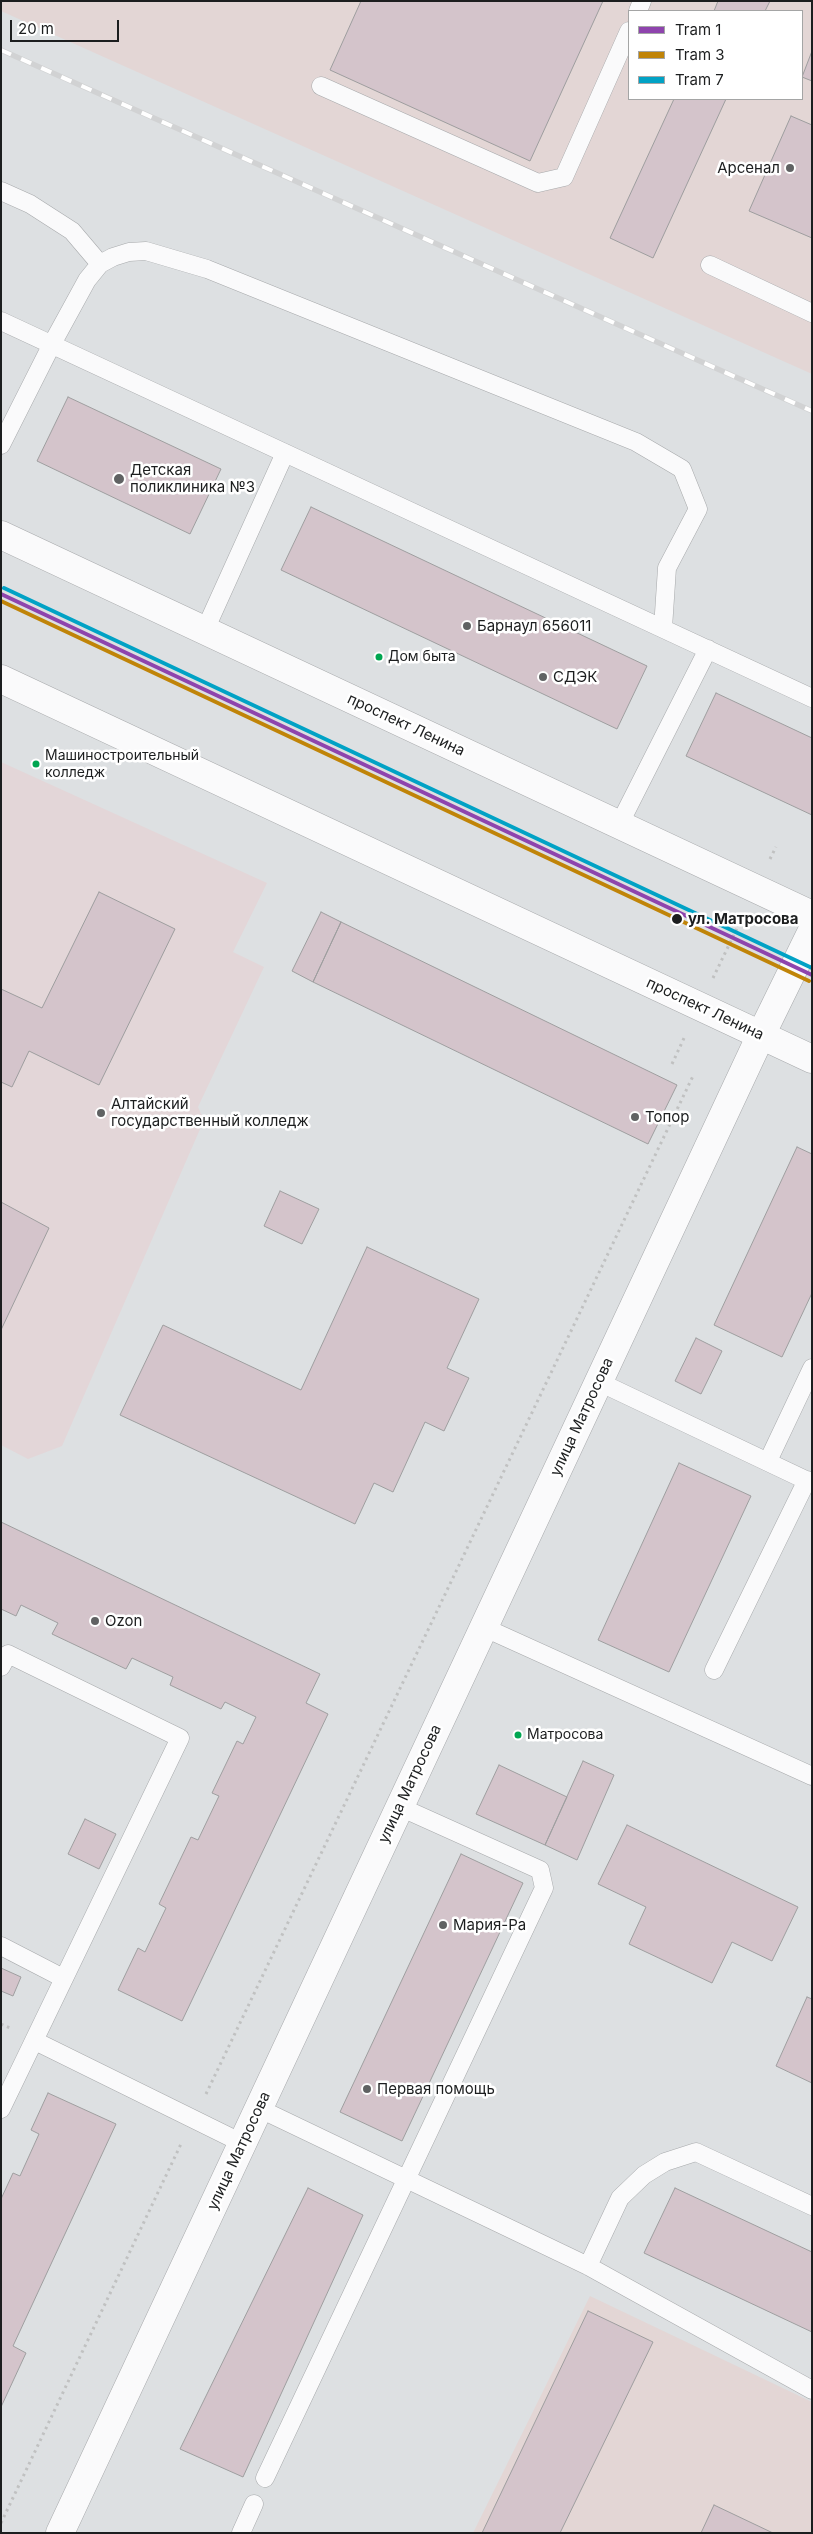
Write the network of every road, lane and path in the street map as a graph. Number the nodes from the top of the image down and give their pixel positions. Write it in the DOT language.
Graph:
graph roads {
  1 [pos="628,33"];
  2 [pos="321,86"];
  3 [pos="1,191"];
  4 [pos="100,264"];
  5 [pos="710,265"];
  6 [pos="812,313"];
  7 [pos="1,321"];
  8 [pos="52,344"];
  9 [pos="1,445"];
  10 [pos="285,453"];
  11 [pos="1,535"];
  12 [pos="663,628"];
  13 [pos="205,630"];
  14 [pos="708,649"];
  15 [pos="1,679"];
  16 [pos="812,698"];
  17 [pos="619,824"];
  18 [pos="776,847"];
  19 [pos="756,889"];
  20 [pos="812,915"];
  21 [pos="812,931"];
  22 [pos="699,1006"];
  23 [pos="761,1035"];
  24 [pos="812,1059"];
  25 [pos="672,1064"];
  26 [pos="693,1076"];
  27 [pos="812,1368"];
  28 [pos="599,1382"];
  29 [pos="768,1461"];
  30 [pos="809,1481"];
  31 [pos="483,1628"];
  32 [pos="1,1667"];
  33 [pos="714,1670"];
  34 [pos="812,1776"];
  35 [pos="400,1807"];
  36 [pos="1,1946"];
  37 [pos="63,1978"];
  38 [pos="35,2041"];
  39 [pos="258,2108"];
  40 [pos="1,2109"];
  41 [pos="193,2120"];
  42 [pos="242,2143"];
  43 [pos="406,2180"];
  44 [pos="812,2206"];
  45 [pos="588,2266"];
  46 [pos="812,2390"];
  47 [pos="265,2478"];
  48 [pos="254,2504"];
  49 [pos="1,2523"];
  50 [pos="60,2533"];
  51 [pos="241,2533"];
  1 -- 2 [label="lane"];
  3 -- 4 [label="lane"];
  4 -- 8 [label="lane"];
  4 -- 12 [label="lane"];
  5 -- 6 [label="lane"];
  7 -- 8 [label="lane"];
  8 -- 9 [label="lane"];
  8 -- 10 [label="lane"];
  10 -- 12 [label="lane"];
  10 -- 13 [label="lane"];
  11 -- 13 [label="main road, проспект Ленина"];
  12 -- 14 [label="lane"];
  13 -- 17 [label="main road, проспект Ленина"];
  14 -- 16 [label="lane"];
  14 -- 17 [label="lane"];
  15 -- 22 [label="main road, проспект Ленина"];
  17 -- 19 [label="main road, проспект Ленина"];
  18 -- 19 [label="path"];
  19 -- 20 [label="main road, проспект Ленина"];
  19 -- 22 [label="path"];
  21 -- 23 [label="main road, улица Матросова"];
  22 -- 23 [label="main road, проспект Ленина"];
  22 -- 25 [label="path"];
  23 -- 24 [label="main road, проспект Ленина"];
  23 -- 28 [label="main road, улица Матросова"];
  26 -- 41 [label="path"];
  27 -- 29 [label="lane"];
  28 -- 29 [label="lane"];
  28 -- 31 [label="main road, улица Матросова"];
  29 -- 30 [label="lane"];
  30 -- 33 [label="lane"];
  31 -- 34 [label="lane"];
  31 -- 35 [label="main road, улица Матросова"];
  32 -- 37 [label="lane"];
  35 -- 39 [label="main road, улица Матросова"];
  35 -- 43 [label="lane"];
  36 -- 37 [label="lane"];
  37 -- 38 [label="lane"];
  38 -- 40 [label="lane"];
  38 -- 41 [label="lane"];
  39 -- 42 [label="main road, улица Матросова"];
  39 -- 43 [label="lane"];
  41 -- 42 [label="lane"];
  41 -- 49 [label="path"];
  42 -- 50 [label="main road, улица Матросова"];
  43 -- 45 [label="lane"];
  43 -- 47 [label="lane"];
  44 -- 45 [label="lane"];
  45 -- 46 [label="lane"];
  48 -- 51 [label="lane"];
}
